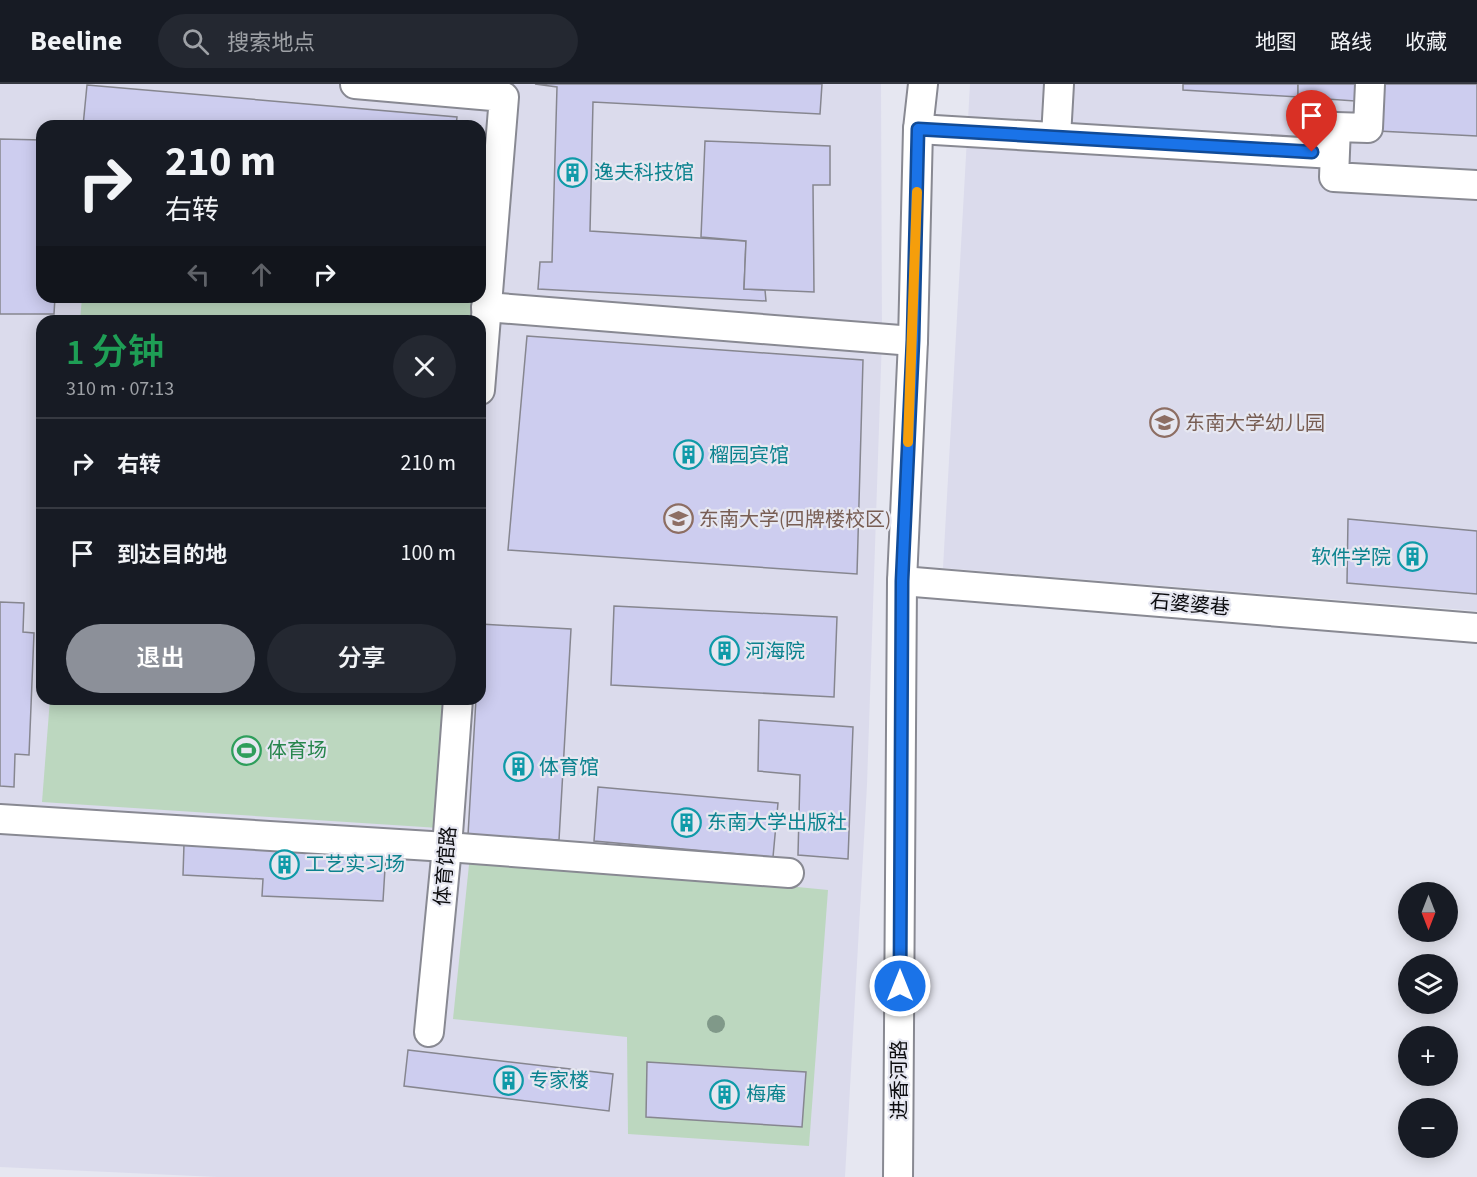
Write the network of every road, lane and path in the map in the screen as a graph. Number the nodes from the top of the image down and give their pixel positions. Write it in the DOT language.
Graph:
graph roads {
  1 [pos="355,84"];
  2 [pos="923,84"];
  3 [pos="1059,84"];
  4 [pos="1370,84"];
  5 [pos="918,129"];
  6 [pos="1056,137"];
  7 [pos="1334,154"];
  8 [pos="1477,185"];
  9 [pos="486,307"];
  10 [pos="485,315"];
  11 [pos="913,340"];
  12 [pos="902,581"];
  13 [pos="1477,628"];
  14 [pos="458,705"];
  15 [pos="0,819"];
  16 [pos="447,847"];
  17 [pos="789,873"];
  18 [pos="429,1032"];
  19 [pos="898,1177"];
  1 -- 9 [label="street"];
  2 -- 5 [label="street, 进香河路"];
  3 -- 6 [label="street"];
  4 -- 7 [label="street"];
  5 -- 6 [label="street"];
  5 -- 11 [label="street, 进香河路"];
  6 -- 7 [label="street"];
  7 -- 8 [label="street"];
  9 -- 10 [label="street"];
  9 -- 11 [label="street"];
  11 -- 12 [label="street, 进香河路"];
  12 -- 13 [label="street, 石婆婆巷"];
  12 -- 19 [label="street, 进香河路"];
  14 -- 16 [label="street, 体育馆路"];
  15 -- 16 [label="street"];
  16 -- 17 [label="street"];
  16 -- 18 [label="street, 体育馆路"];
}
